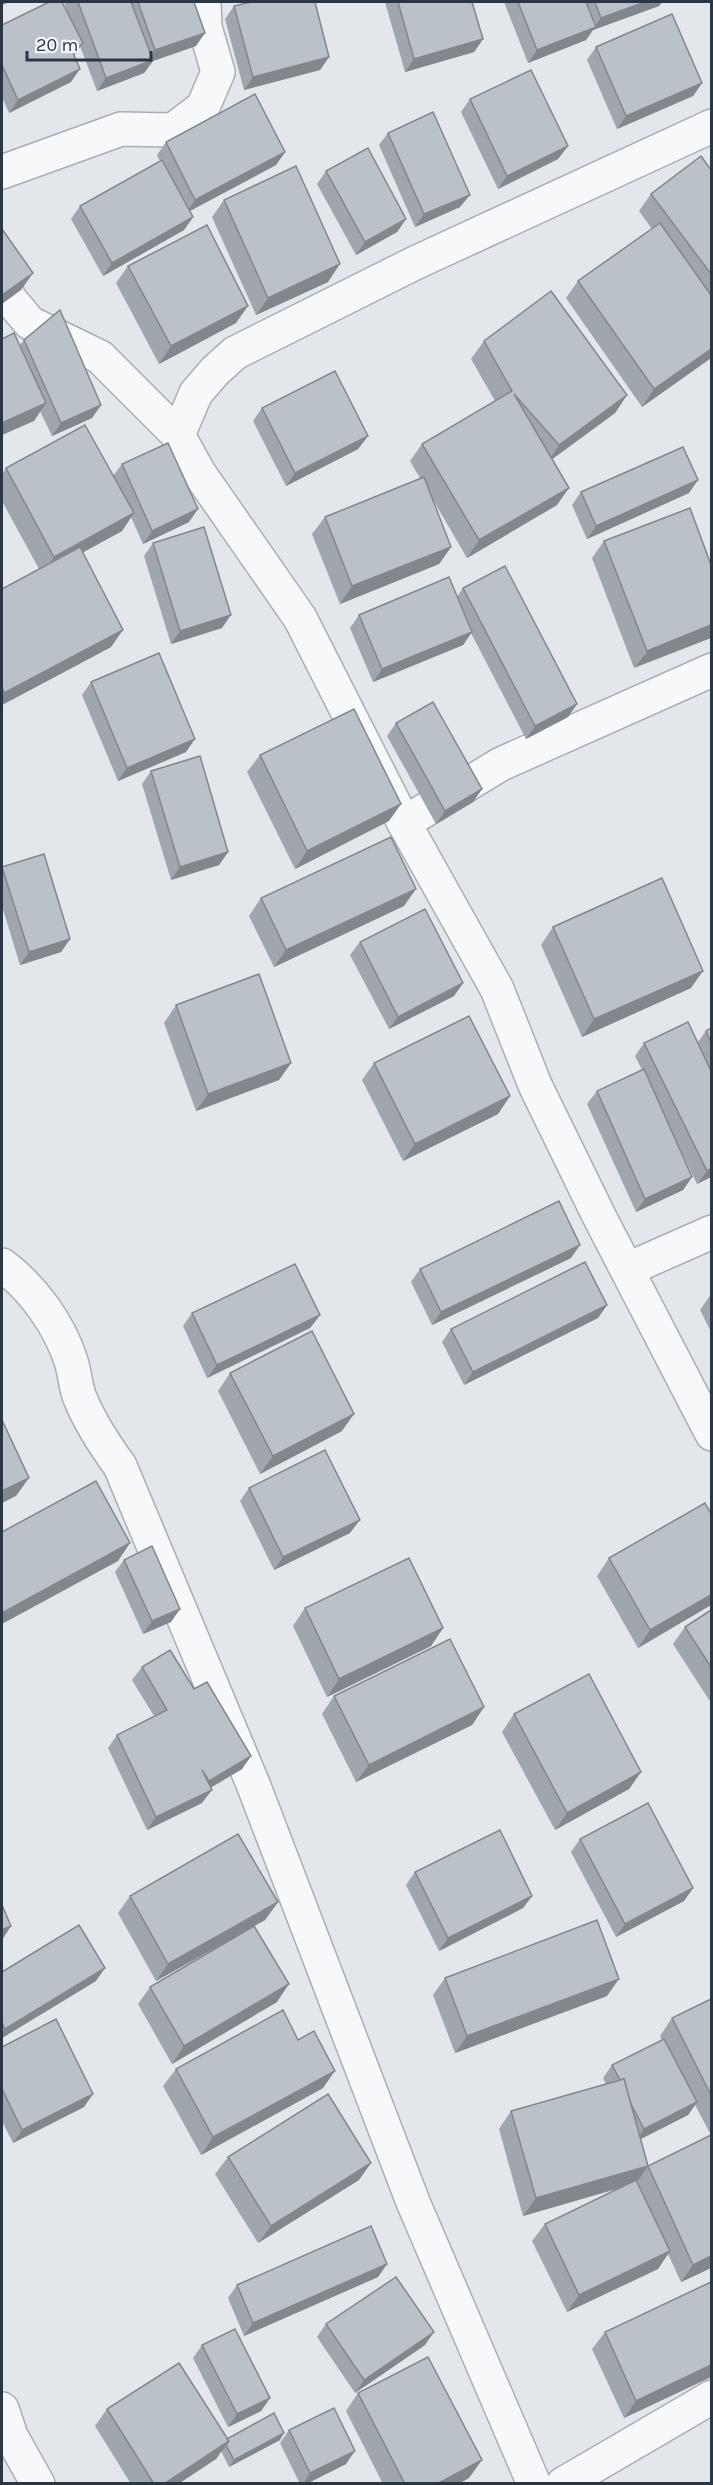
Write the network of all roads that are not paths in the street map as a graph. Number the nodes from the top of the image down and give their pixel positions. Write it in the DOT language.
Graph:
graph roads {
  1 [pos="204,2"];
  2 [pos="711,126"];
  3 [pos="2,172"];
  4 [pos="2,279"];
  5 [pos="178,435"];
  6 [pos="711,670"];
  7 [pos="404,823"];
  8 [pos="711,1232"];
  9 [pos="2,1265"];
  10 [pos="628,1269"];
  11 [pos="711,1434"];
  12 [pos="711,2397"];
  13 [pos="2,2409"];
  14 [pos="38,2484"];
  15 [pos="534,2484"];
  16 [pos="563,2484"];
  1 -- 3 [label="street"];
  2 -- 5 [label="street"];
  4 -- 5 [label="street"];
  5 -- 7 [label="street"];
  6 -- 7 [label="street"];
  7 -- 10 [label="street"];
  8 -- 10 [label="street"];
  9 -- 15 [label="street"];
  10 -- 11 [label="street"];
  12 -- 16 [label="street"];
  13 -- 14 [label="street"];
}
